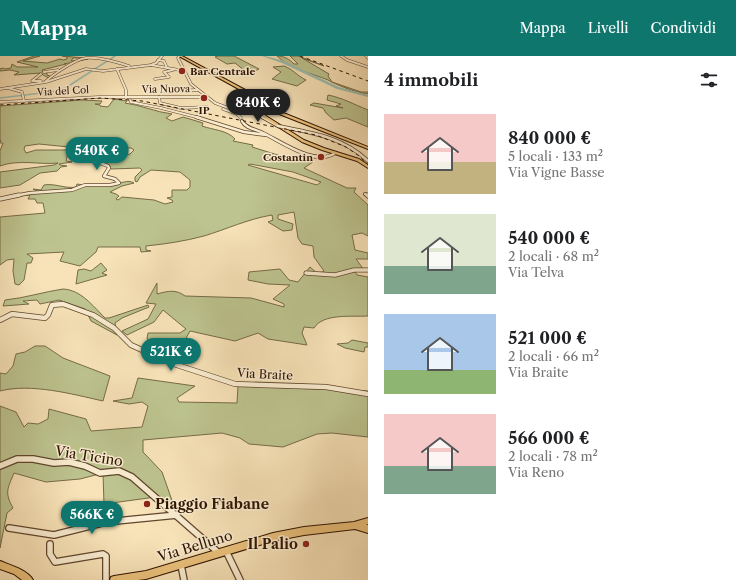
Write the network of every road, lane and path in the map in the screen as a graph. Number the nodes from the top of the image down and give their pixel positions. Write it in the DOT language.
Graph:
graph roads {
  1 [pos="162,56"];
  2 [pos="341,56"];
  3 [pos="178,57"];
  4 [pos="158,60"];
  5 [pos="151,66"];
  6 [pos="131,67"];
  7 [pos="368,67"];
  8 [pos="167,68"];
  9 [pos="116,69"];
  10 [pos="176,69"];
  11 [pos="60,70"];
  12 [pos="185,71"];
  13 [pos="44,72"];
  14 [pos="41,74"];
  15 [pos="155,79"];
  16 [pos="46,82"];
  17 [pos="0,88"];
  18 [pos="8,88"];
  19 [pos="198,90"];
  20 [pos="162,91"];
  21 [pos="206,96"];
  22 [pos="159,97"];
  23 [pos="126,98"];
  24 [pos="131,99"];
  25 [pos="24,101"];
  26 [pos="0,102"];
  27 [pos="218,104"];
  28 [pos="207,107"];
  29 [pos="243,108"];
  30 [pos="264,109"];
  31 [pos="266,135"];
  32 [pos="366,148"];
  33 [pos="335,153"];
  34 [pos="92,160"];
  35 [pos="368,161"];
  36 [pos="368,167"];
  37 [pos="0,199"];
  38 [pos="368,270"];
  39 [pos="306,272"];
  40 [pos="0,320"];
  41 [pos="368,394"];
  42 [pos="0,466"];
  43 [pos="177,516"];
  44 [pos="368,521"];
  45 [pos="354,526"];
  46 [pos="9,528"];
  47 [pos="368,529"];
  48 [pos="50,544"];
  49 [pos="222,552"];
  50 [pos="181,564"];
  51 [pos="0,565"];
  52 [pos="146,578"];
  53 [pos="29,580"];
  54 [pos="106,580"];
  55 [pos="114,580"];
  56 [pos="184,580"];
  57 [pos="240,580"];
  1 -- 4 [label="street"];
  2 -- 7 [label="street"];
  3 -- 12 [label="street"];
  3 -- 30 [label="main road"];
  4 -- 5 [label="street"];
  4 -- 8 [label="street"];
  5 -- 6 [label="street"];
  5 -- 8 [label="street"];
  6 -- 9 [label="street"];
  6 -- 11 [label="street"];
  8 -- 10 [label="street"];
  9 -- 16 [label="street"];
  9 -- 23 [label="street"];
  10 -- 12 [label="street"];
  10 -- 15 [label="street"];
  11 -- 13 [label="street"];
  11 -- 16 [label="street"];
  12 -- 19 [label="street"];
  14 -- 16 [label="street"];
  16 -- 18 [label="street"];
  17 -- 18 [label="street"];
  18 -- 25 [label="street"];
  19 -- 20 [label="street"];
  19 -- 21 [label="street"];
  21 -- 22 [label="street, Via Nuova"];
  21 -- 27 [label="street"];
  22 -- 24 [label="street, Via Nuova"];
  22 -- 28 [label="street"];
  23 -- 24 [label="street, Via Nuova"];
  23 -- 25 [label="street, Via del Col"];
  24 -- 31 [label="street"];
  25 -- 26 [label="street, Via del Col"];
  27 -- 29 [label="street"];
  27 -- 31 [label="street"];
  29 -- 30 [label="street"];
  29 -- 35 [label="street, bridge"];
  30 -- 32 [label="highway"];
  30 -- 33 [label="main road"];
  31 -- 33 [label="street"];
  33 -- 36 [label="main road"];
  34 -- 37 [label="street"];
  38 -- 39 [label="street"];
  40 -- 41 [label="street, Via Braite"];
  42 -- 43 [label="street, Via Ticino"];
  43 -- 46 [label="street"];
  43 -- 49 [label="street, Via Ticino"];
  44 -- 45 [label="main road, Via Belluno"];
  45 -- 47 [label="main road, Via Belluno"];
  45 -- 49 [label="main road, Via Belluno"];
  48 -- 54 [label="street"];
  49 -- 50 [label="main road, Via Belluno"];
  49 -- 57 [label="street"];
  50 -- 52 [label="main road, Via Belluno"];
  50 -- 56 [label="street"];
  51 -- 53 [label="main road"];
  52 -- 55 [label="main road, Via Belluno"];
}
